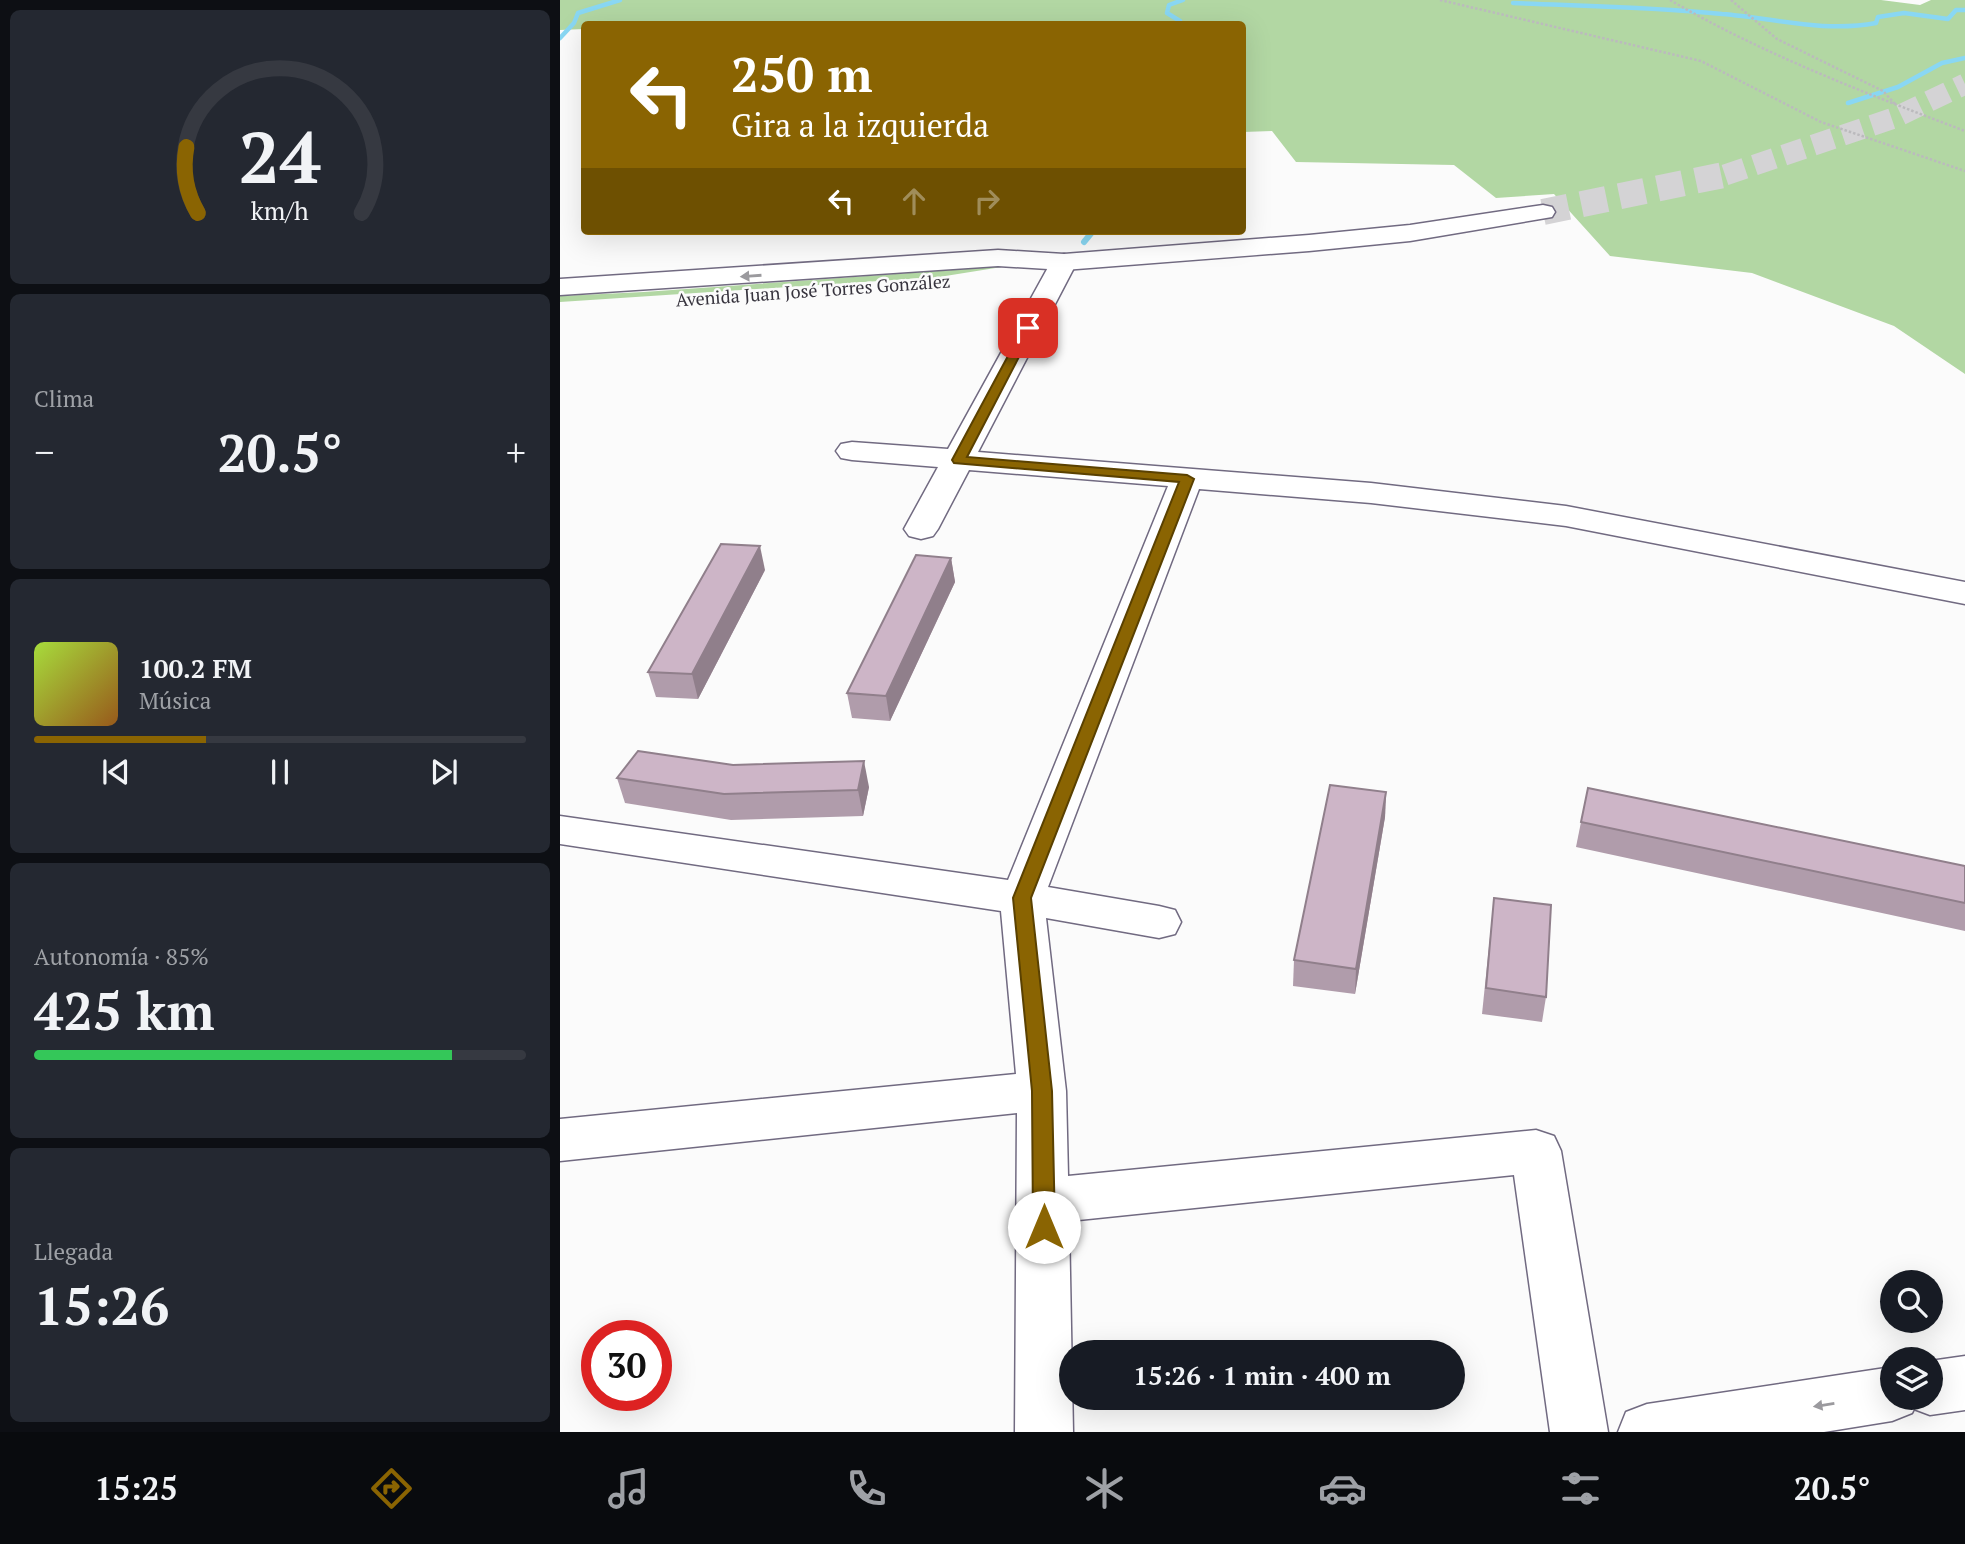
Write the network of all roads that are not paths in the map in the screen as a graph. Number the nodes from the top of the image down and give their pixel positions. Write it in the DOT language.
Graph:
graph roads {
  1 [pos="1543,212"];
  2 [pos="1064,262"];
  3 [pos="560,287"];
  4 [pos="560,306"];
  5 [pos="852,451"];
  6 [pos="958,460"];
  7 [pos="1187,479"];
  8 [pos="921,529"];
  9 [pos="1965,593"];
  10 [pos="560,830"];
  11 [pos="1022,898"];
  12 [pos="1159,922"];
  13 [pos="1042,1091"];
  14 [pos="560,1140"];
  15 [pos="1044,1201"];
  16 [pos="1965,1383"];
  17 [pos="1943,1386"];
  18 [pos="1880,1396"];
  19 [pos="1044,1432"];
  20 [pos="1579,1432"];
  21 [pos="1647,1432"];
  1 -- 2 [label="street, Avenida Juan José Torres González"];
  2 -- 3 [label="street, Avenida Juan José Torres González, one-way"];
  2 -- 4 [label="street, Avenida Juan José Torres González"];
  2 -- 6 [label="street"];
  5 -- 6 [label="street"];
  6 -- 7 [label="street"];
  6 -- 8 [label="street"];
  7 -- 9 [label="street"];
  7 -- 11 [label="street"];
  10 -- 11 [label="street"];
  11 -- 12 [label="street"];
  11 -- 13 [label="street"];
  13 -- 14 [label="street"];
  13 -- 15 [label="street"];
  15 -- 19 [label="street"];
  15 -- 20 [label="street"];
  16 -- 17 [label="street"];
  18 -- 21 [label="street, one-way"];
}
